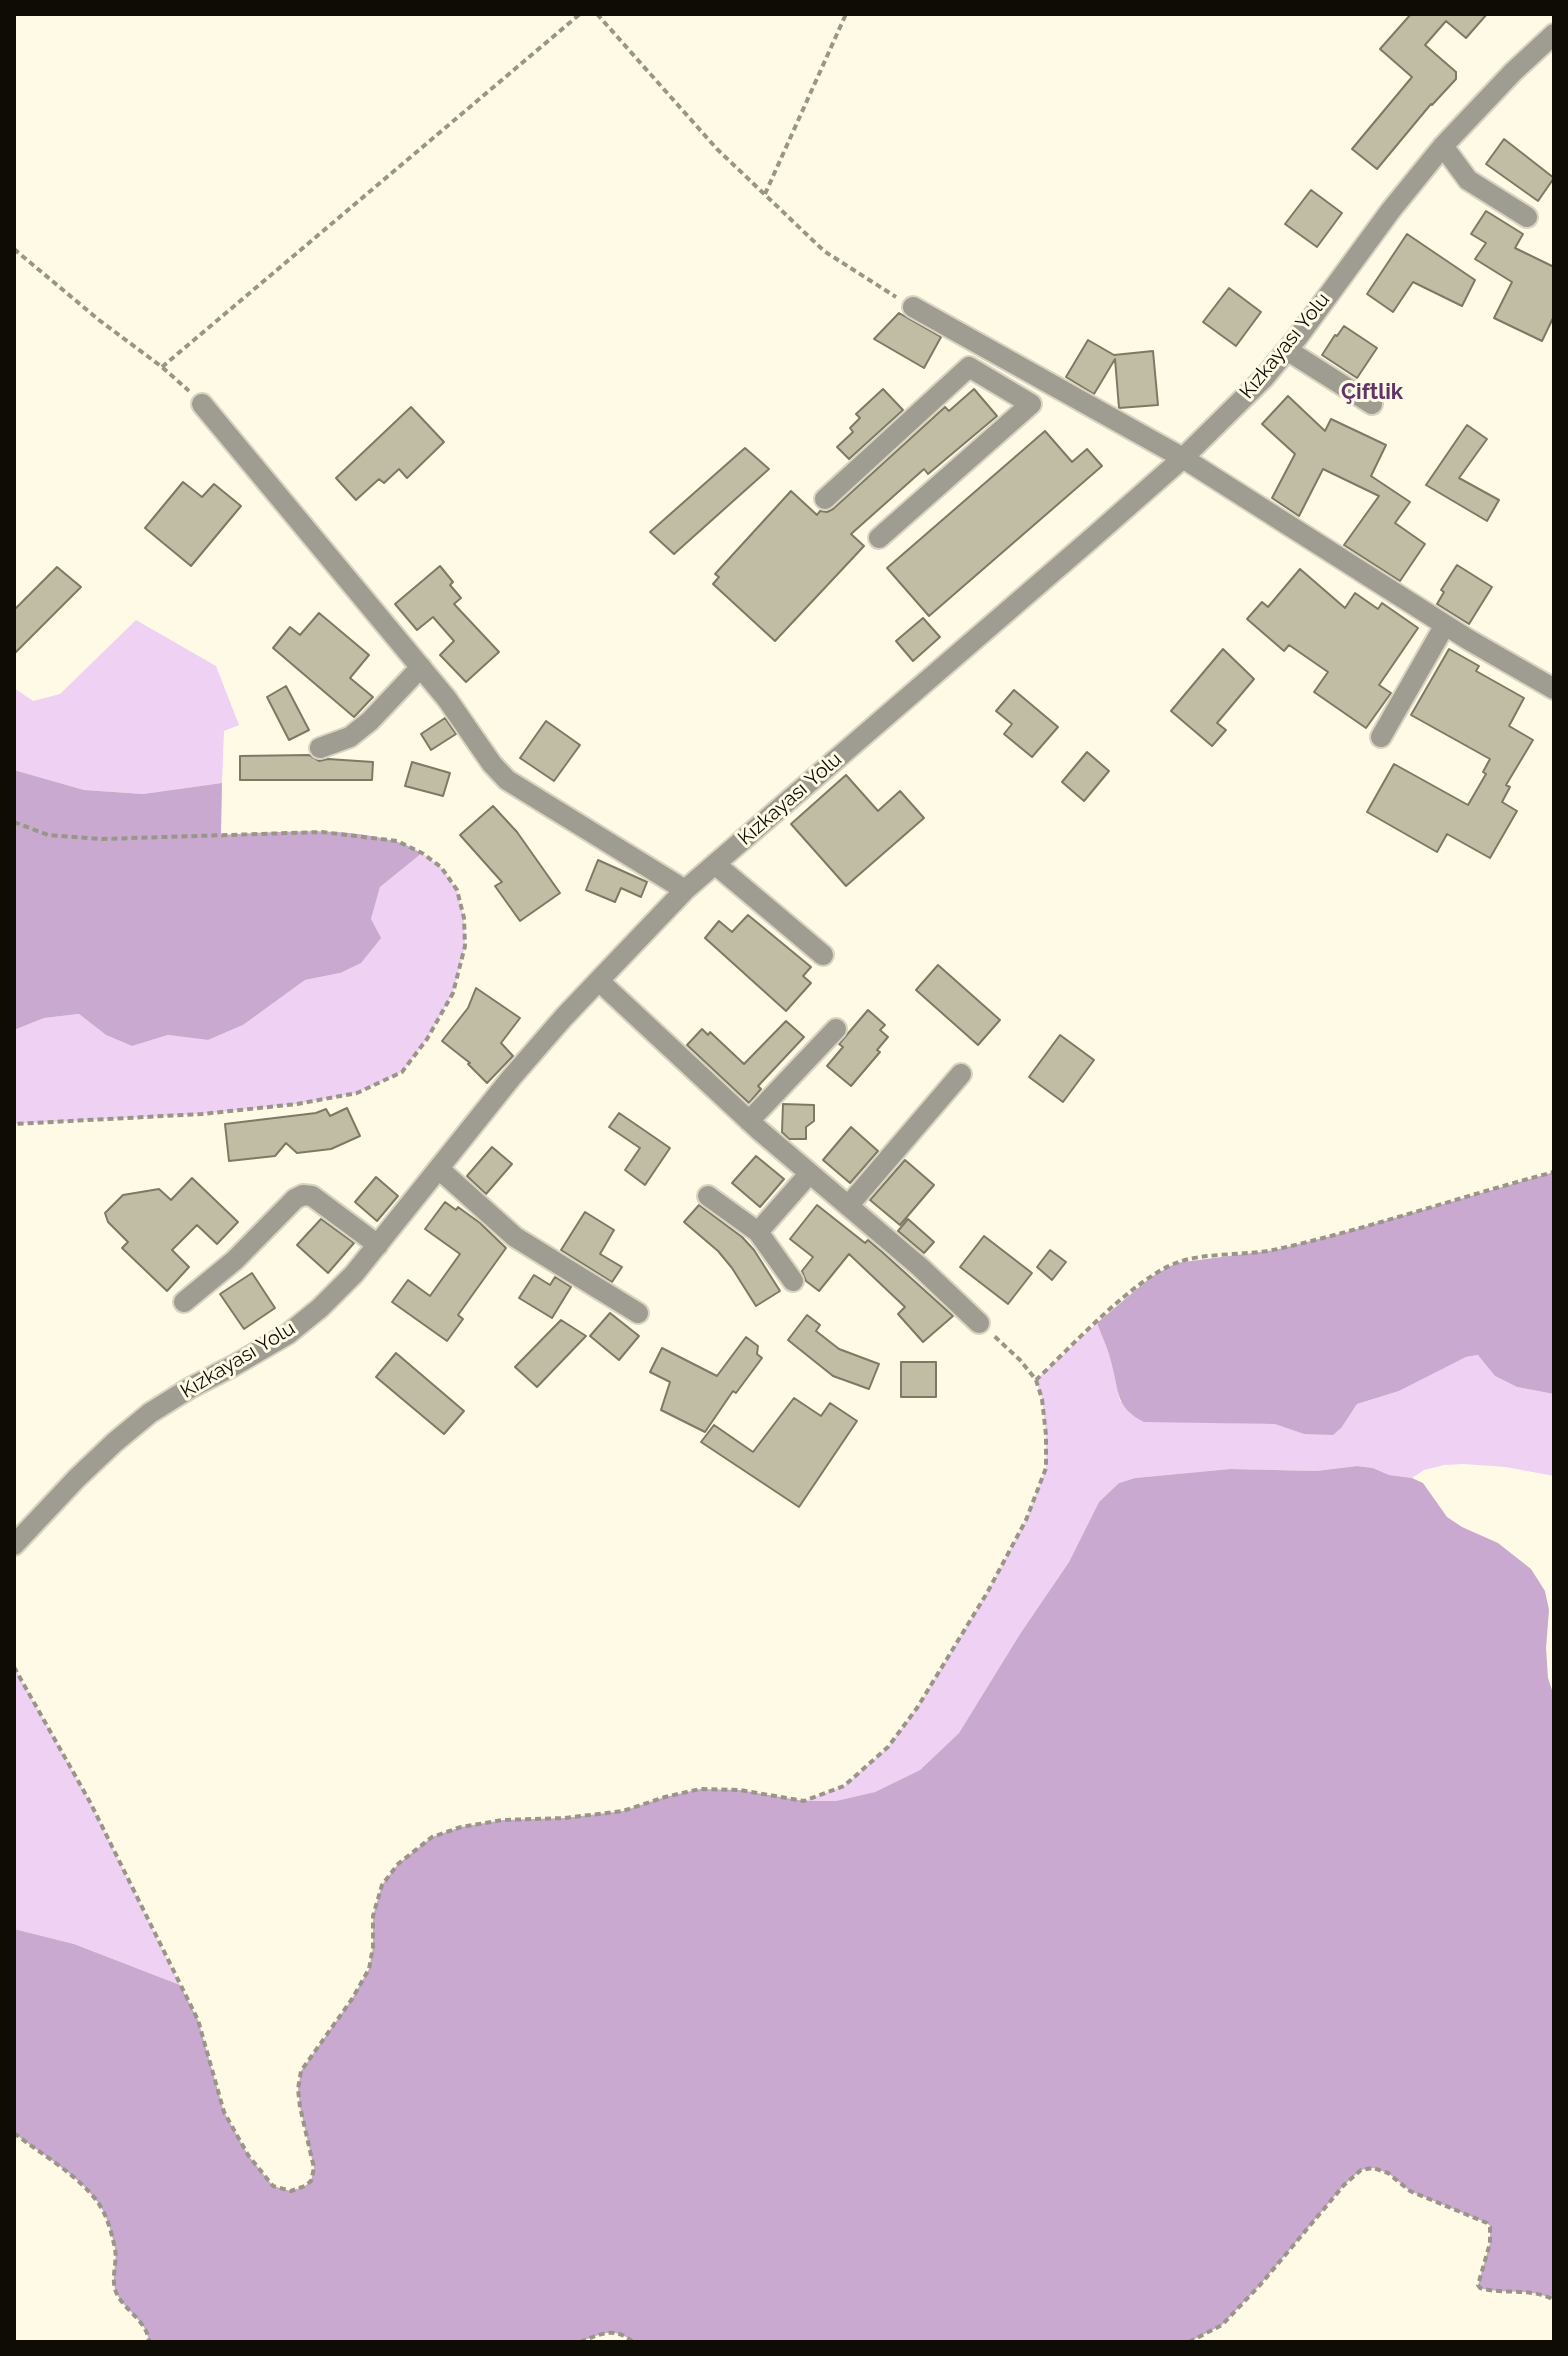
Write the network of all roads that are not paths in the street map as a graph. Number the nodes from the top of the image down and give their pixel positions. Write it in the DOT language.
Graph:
graph roads {
  1 [pos="1554,34"];
  2 [pos="1443,146"];
  3 [pos="1527,217"];
  4 [pos="913,307"];
  5 [pos="970,339"];
  6 [pos="1287,350"];
  7 [pos="969,367"];
  8 [pos="202,404"];
  9 [pos="1372,404"];
  10 [pos="1183,458"];
  11 [pos="825,499"];
  12 [pos="879,538"];
  13 [pos="1445,625"];
  14 [pos="421,667"];
  15 [pos="1554,689"];
  16 [pos="1381,737"];
  17 [pos="320,748"];
  18 [pos="715,864"];
  19 [pos="685,890"];
  20 [pos="823,955"];
  21 [pos="599,981"];
  22 [pos="836,1029"];
  23 [pos="961,1074"];
  24 [pos="749,1121"];
  25 [pos="439,1169"];
  26 [pos="809,1174"];
  27 [pos="708,1196"];
  28 [pos="848,1206"];
  29 [pos="758,1232"];
  30 [pos="378,1245"];
  31 [pos="793,1281"];
  32 [pos="184,1302"];
  33 [pos="638,1313"];
  34 [pos="979,1323"];
  35 [pos="14,1545"];
  1 -- 2 [label="street, Kızkayası Yolu"];
  2 -- 3 [label="street"];
  2 -- 6 [label="street, Kızkayası Yolu"];
  4 -- 5 [label="street"];
  5 -- 7 [label="street"];
  5 -- 10 [label="street"];
  6 -- 9 [label="street"];
  6 -- 10 [label="street, Kızkayası Yolu"];
  7 -- 11 [label="street"];
  7 -- 12 [label="street"];
  8 -- 14 [label="street"];
  10 -- 13 [label="street"];
  10 -- 18 [label="street, Kızkayası Yolu"];
  13 -- 15 [label="street"];
  13 -- 16 [label="street"];
  14 -- 17 [label="street"];
  14 -- 19 [label="street"];
  18 -- 19 [label="street, Kızkayası Yolu"];
  18 -- 20 [label="street"];
  19 -- 21 [label="street, Kızkayası Yolu"];
  21 -- 24 [label="street"];
  21 -- 25 [label="street, Kızkayası Yolu"];
  22 -- 24 [label="street"];
  23 -- 28 [label="street"];
  24 -- 26 [label="street"];
  25 -- 30 [label="street, Kızkayası Yolu"];
  25 -- 33 [label="street"];
  26 -- 28 [label="street"];
  26 -- 29 [label="street"];
  27 -- 29 [label="street"];
  28 -- 34 [label="street"];
  29 -- 31 [label="street"];
  30 -- 32 [label="street"];
  30 -- 35 [label="street, Kızkayası Yolu"];
}
